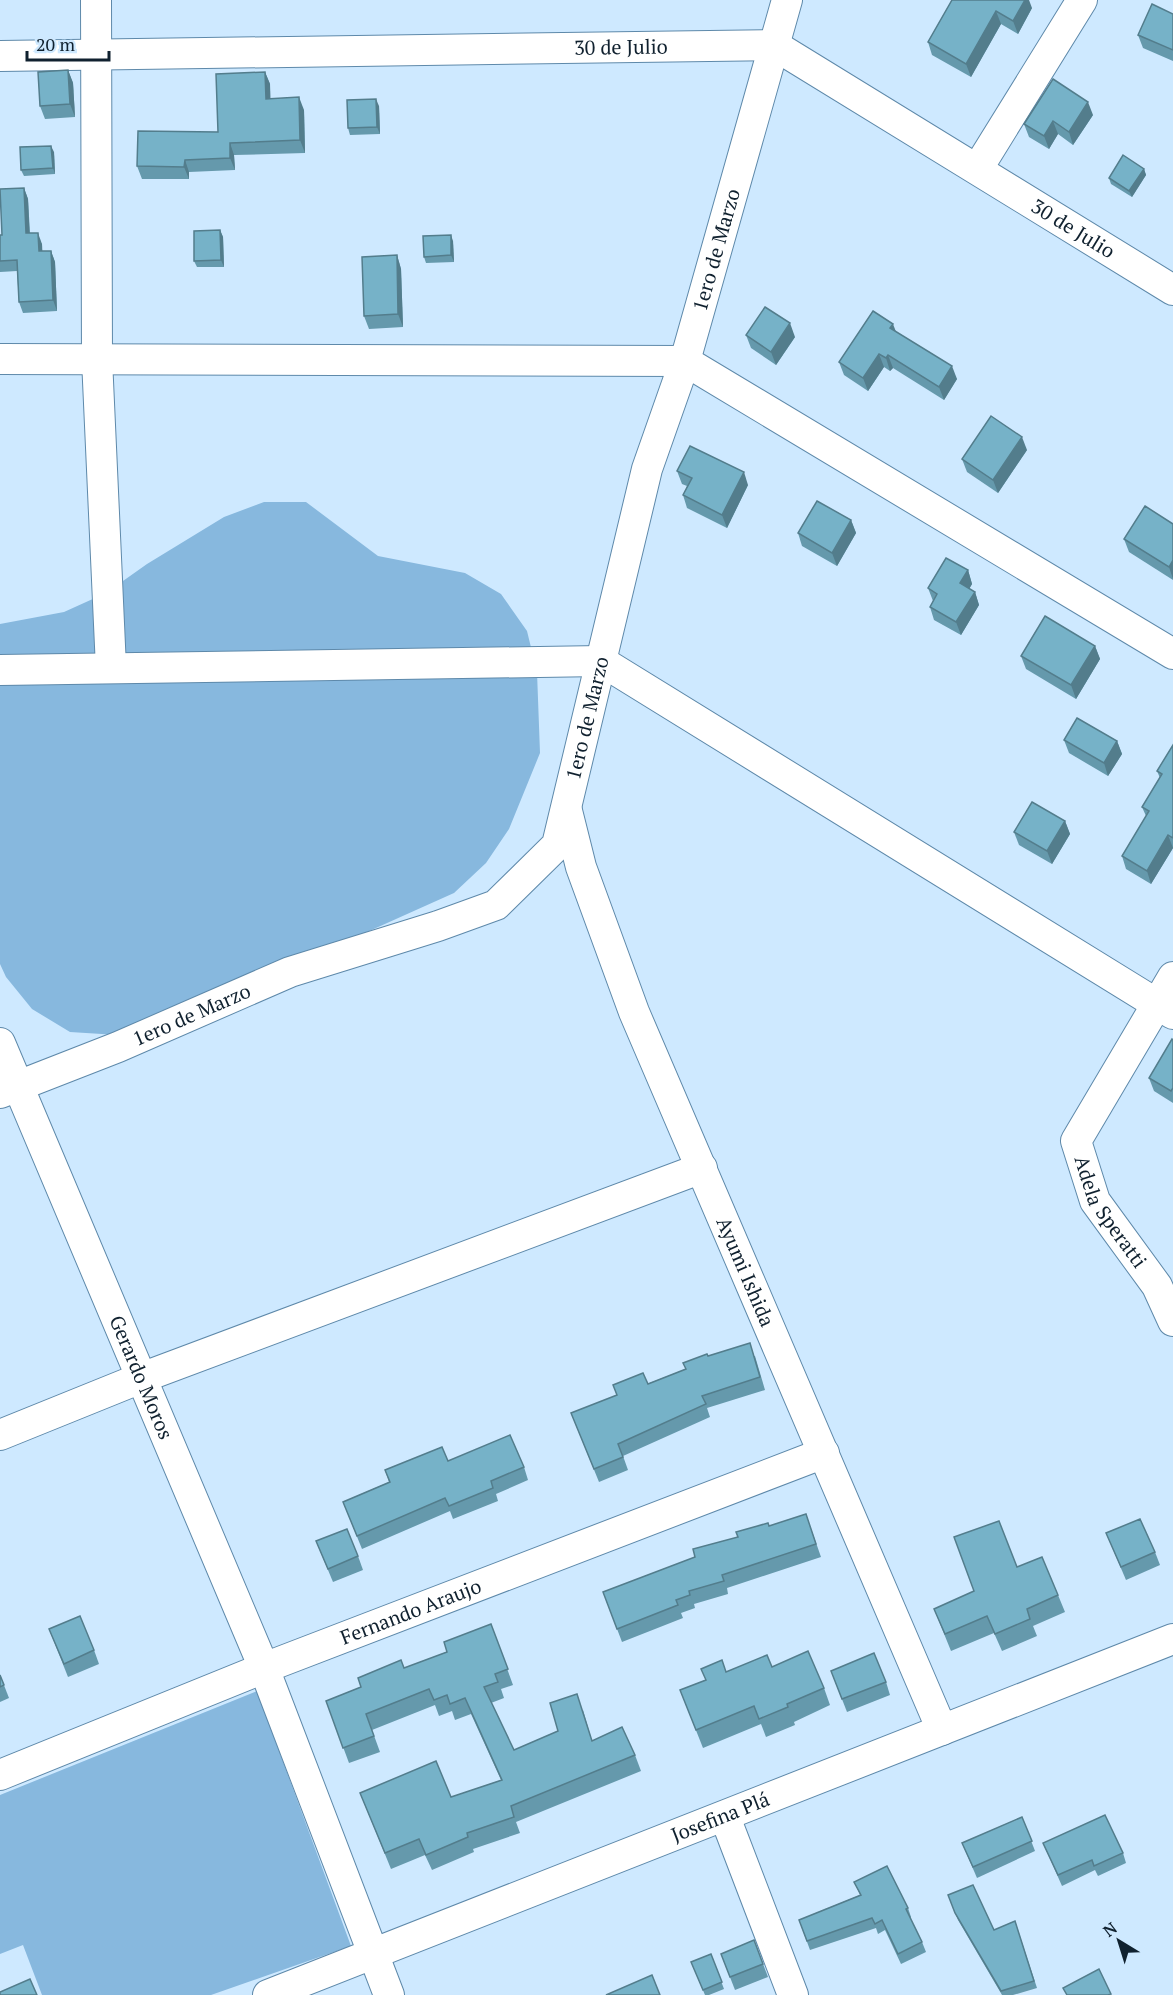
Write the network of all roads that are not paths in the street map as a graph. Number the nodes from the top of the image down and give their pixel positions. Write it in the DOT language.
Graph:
graph roads {
  1 [pos="96,0"];
  2 [pos="787,0"];
  3 [pos="1082,0"];
  4 [pos="774,45"];
  5 [pos="96,54"];
  6 [pos="0,56"];
  7 [pos="978,168"];
  8 [pos="1173,290"];
  9 [pos="0,359"];
  10 [pos="97,359"];
  11 [pos="685,361"];
  12 [pos="1173,654"];
  13 [pos="601,662"];
  14 [pos="111,668"];
  15 [pos="0,670"];
  16 [pos="566,808"];
  17 [pos="1173,976"];
  18 [pos="1165,1009"];
  19 [pos="0,1043"];
  20 [pos="9,1090"];
  21 [pos="702,1168"];
  22 [pos="1173,1321"];
  23 [pos="141,1378"];
  24 [pos="0,1435"];
  25 [pos="824,1453"];
  26 [pos="1173,1639"];
  27 [pos="264,1668"];
  28 [pos="942,1730"];
  29 [pos="0,1775"];
  30 [pos="725,1817"];
  31 [pos="373,1954"];
  32 [pos="268,1995"];
  33 [pos="388,1995"];
  34 [pos="793,1995"];
  1 -- 5 [label="street"];
  2 -- 4 [label="street, 1ero de Marzo"];
  3 -- 7 [label="street"];
  4 -- 5 [label="street, 30 de Julio"];
  4 -- 7 [label="street, 30 de Julio"];
  4 -- 11 [label="street, 1ero de Marzo"];
  5 -- 6 [label="street, 30 de Julio"];
  5 -- 10 [label="street"];
  7 -- 8 [label="street, 30 de Julio"];
  9 -- 10 [label="street"];
  10 -- 11 [label="street"];
  10 -- 14 [label="street"];
  11 -- 12 [label="street"];
  11 -- 13 [label="street, 1ero de Marzo"];
  13 -- 14 [label="street"];
  13 -- 16 [label="street, 1ero de Marzo"];
  13 -- 18 [label="street"];
  14 -- 15 [label="street"];
  16 -- 20 [label="street, 1ero de Marzo"];
  16 -- 21 [label="street, Ayumi Ishida"];
  17 -- 18 [label="street, Adela Speratti"];
  18 -- 22 [label="street, Adela Speratti"];
  19 -- 20 [label="street, Gerardo Moros"];
  20 -- 23 [label="street, Gerardo Moros"];
  21 -- 23 [label="street"];
  21 -- 25 [label="street, Ayumi Ishida"];
  23 -- 24 [label="street"];
  23 -- 27 [label="street, Gerardo Moros"];
  25 -- 27 [label="street, Fernando Araujo"];
  25 -- 28 [label="street, Ayumi Ishida"];
  26 -- 28 [label="street, Josefina Plá"];
  27 -- 29 [label="street, Fernando Araujo"];
  27 -- 31 [label="street, Gerardo Moros"];
  28 -- 30 [label="street, Josefina Plá"];
  30 -- 31 [label="street, Josefina Plá"];
  30 -- 34 [label="street"];
  31 -- 32 [label="street, Josefina Plá"];
  31 -- 33 [label="street"];
}
